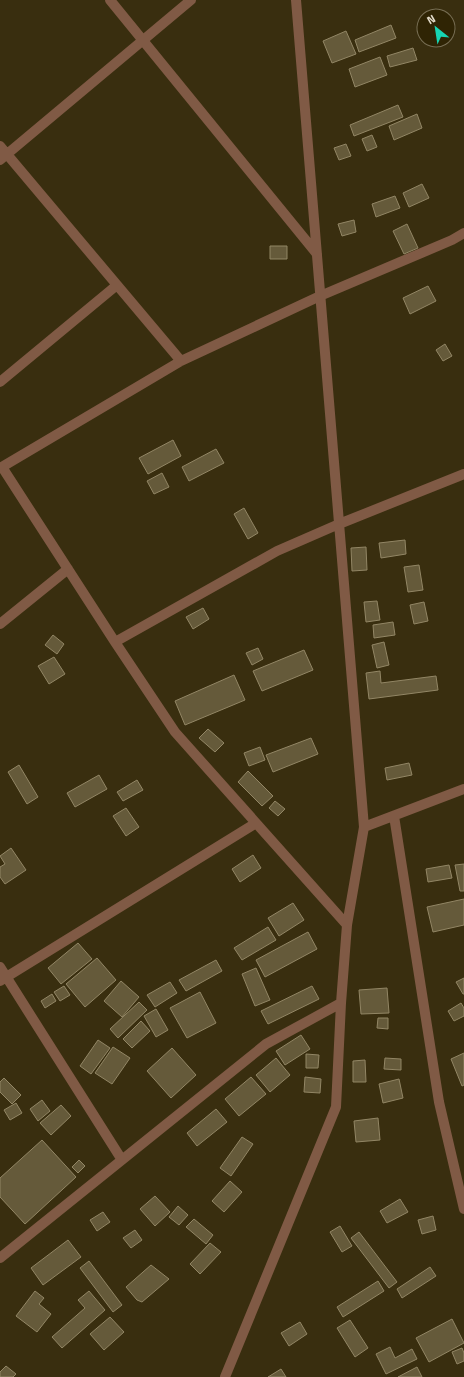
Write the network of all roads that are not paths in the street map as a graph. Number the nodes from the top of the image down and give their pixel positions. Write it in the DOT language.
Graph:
graph roads {
  1 [pos="110,0"];
  2 [pos="191,0"];
  3 [pos="296,0"];
  4 [pos="143,40"];
  5 [pos="0,146"];
  6 [pos="4,157"];
  7 [pos="464,233"];
  8 [pos="317,254"];
  9 [pos="117,285"];
  10 [pos="320,296"];
  11 [pos="181,361"];
  12 [pos="0,382"];
  13 [pos="464,474"];
  14 [pos="339,524"];
  15 [pos="68,569"];
  16 [pos="0,624"];
  17 [pos="115,642"];
  18 [pos="464,789"];
  19 [pos="394,816"];
  20 [pos="256,823"];
  21 [pos="364,827"];
  22 [pos="347,925"];
  23 [pos="0,967"];
  24 [pos="3,979"];
  25 [pos="341,1003"];
  26 [pos="122,1160"];
  27 [pos="464,1209"];
  28 [pos="0,1258"];
  29 [pos="225,1377"];
  1 -- 4 [label="street"];
  2 -- 4 [label="street"];
  3 -- 8 [label="street"];
  4 -- 6 [label="street"];
  4 -- 8 [label="street"];
  5 -- 6 [label="street"];
  6 -- 9 [label="street"];
  7 -- 10 [label="street"];
  8 -- 10 [label="street"];
  9 -- 11 [label="street"];
  9 -- 12 [label="street"];
  10 -- 11 [label="street"];
  10 -- 14 [label="street"];
  11 -- 15 [label="street"];
  13 -- 14 [label="street"];
  14 -- 17 [label="street"];
  14 -- 21 [label="street"];
  15 -- 16 [label="street"];
  15 -- 17 [label="street"];
  17 -- 20 [label="street"];
  18 -- 19 [label="street"];
  19 -- 21 [label="street"];
  19 -- 27 [label="street"];
  20 -- 22 [label="street"];
  20 -- 24 [label="street"];
  21 -- 22 [label="street"];
  22 -- 25 [label="street"];
  23 -- 24 [label="street"];
  24 -- 26 [label="street"];
  25 -- 26 [label="street"];
  25 -- 29 [label="street"];
  26 -- 28 [label="street"];
}
